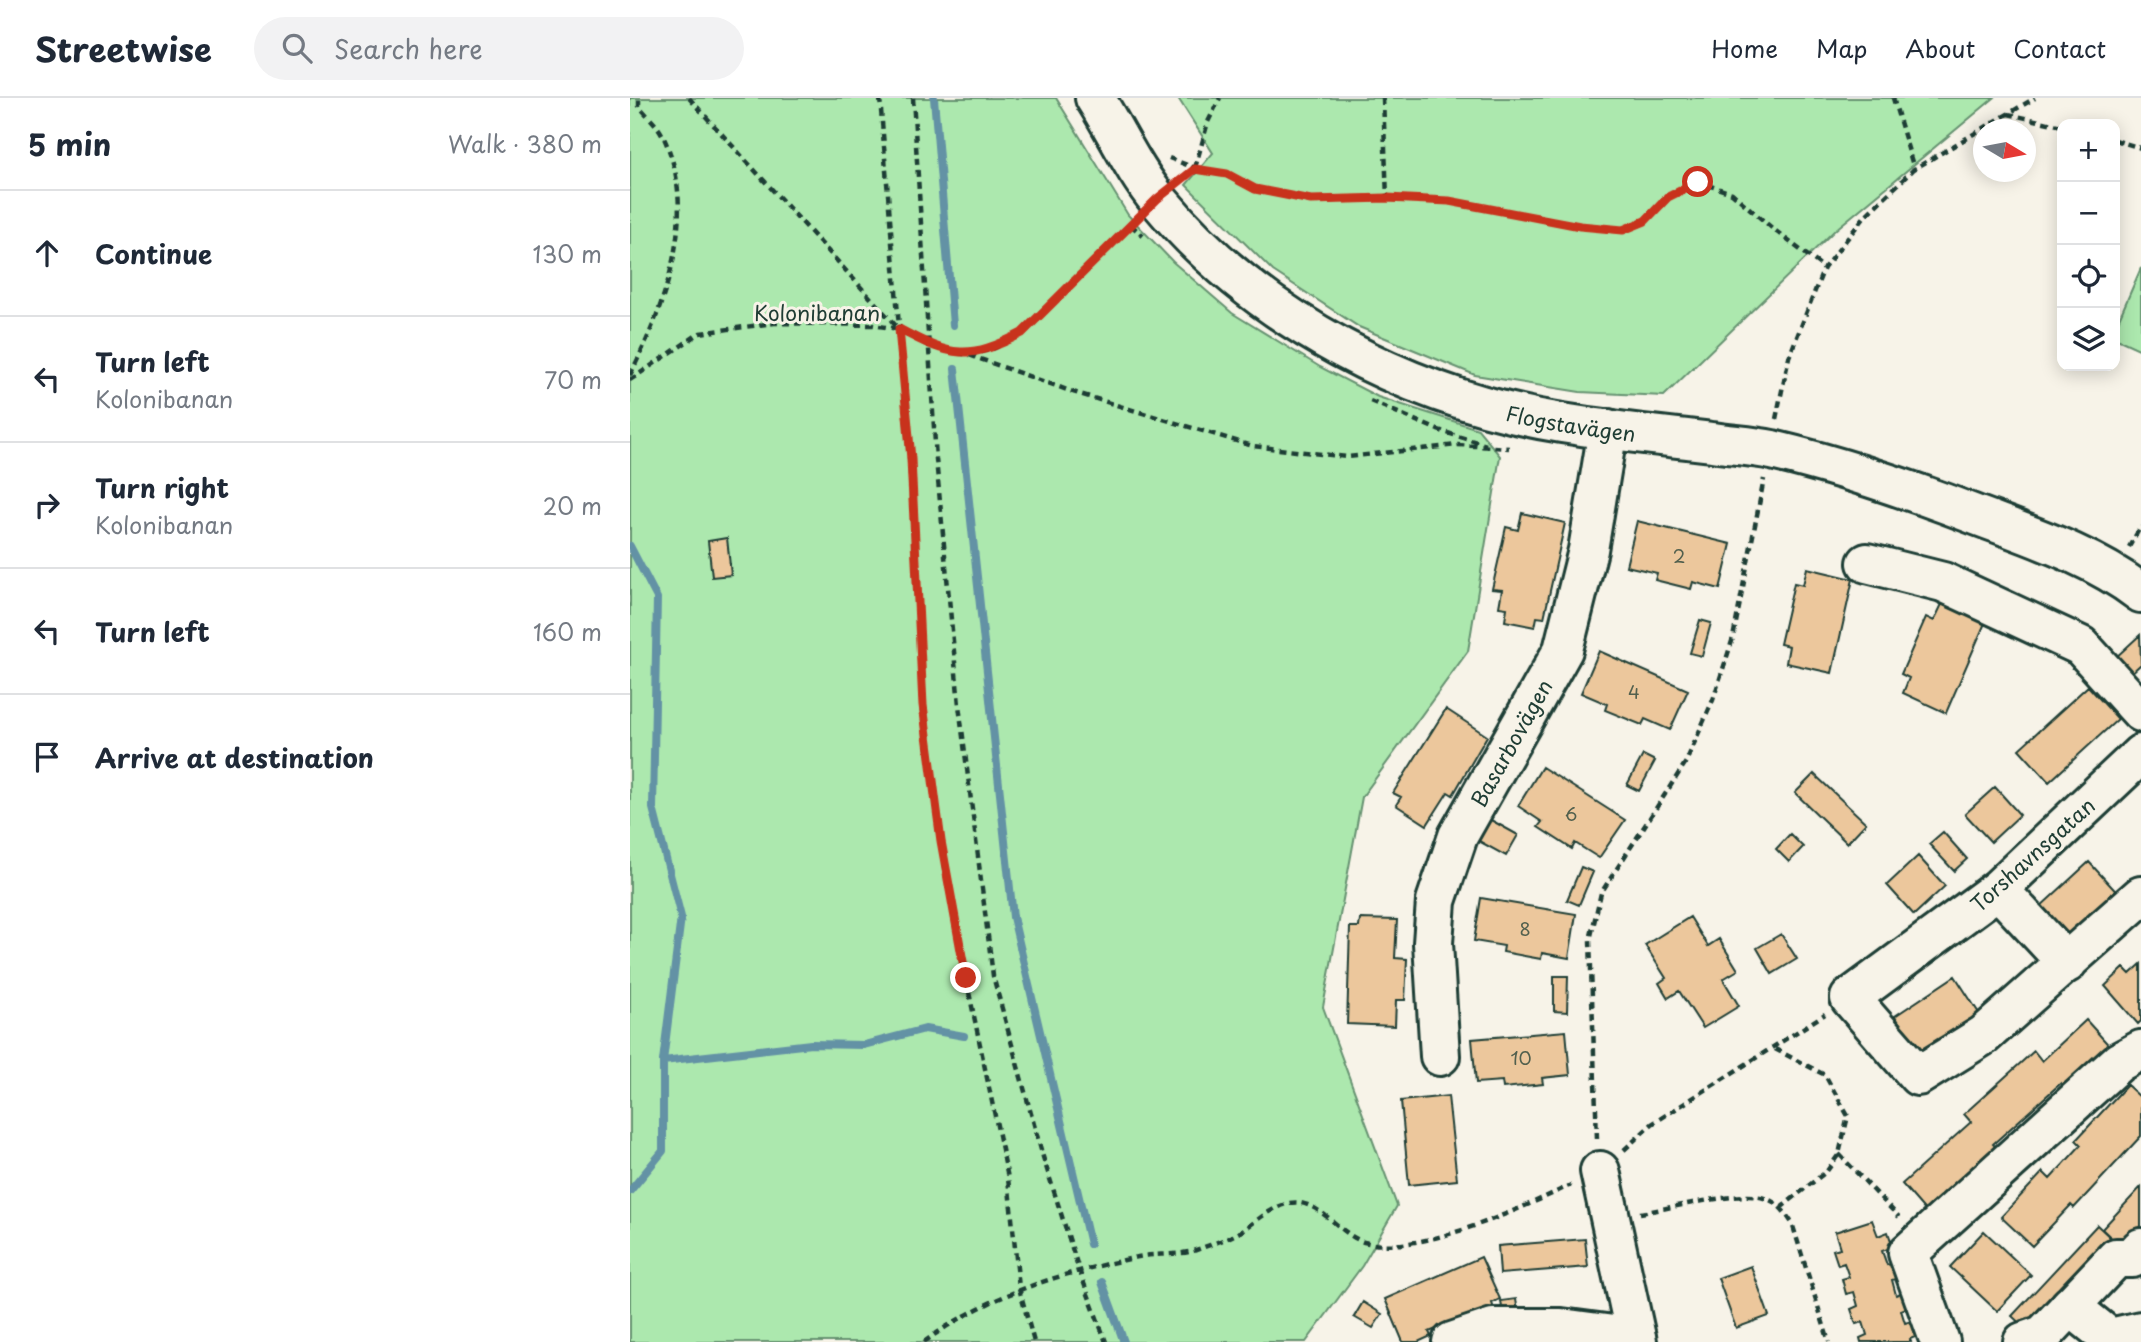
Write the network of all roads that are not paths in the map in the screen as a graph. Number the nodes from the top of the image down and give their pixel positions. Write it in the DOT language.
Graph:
graph roads {
  1 [pos="1095,98"];
  2 [pos="1608,429"];
  3 [pos="1867,563"];
  4 [pos="2141,593"];
  5 [pos="2141,712"];
  6 [pos="2134,774"];
  7 [pos="1998,889"];
  8 [pos="2141,896"];
  9 [pos="2067,963"];
  10 [pos="2141,1050"];
  11 [pos="1440,1056"];
  12 [pos="1600,1171"];
  13 [pos="2141,1248"];
  14 [pos="2070,1306"];
  15 [pos="2125,1334"];
  16 [pos="1637,1340"];
  17 [pos="1452,1342"];
  18 [pos="1940,1342"];
  19 [pos="2023,1342"];
  1 -- 2 [label="street, Flogstavägen"];
  2 -- 4 [label="street, Flogstavägen"];
  2 -- 11 [label="street, Basarbovägen"];
  3 -- 5 [label="street"];
  6 -- 7 [label="street, Torshavnsgatan"];
  7 -- 9 [label="street"];
  7 -- 9 [label="street, Torshavnsgatan"];
  8 -- 9 [label="street"];
  10 -- 18 [label="street"];
  12 -- 16 [label="street"];
  13 -- 14 [label="street"];
  14 -- 15 [label="street"];
  14 -- 19 [label="street"];
  16 -- 17 [label="street"];
}
